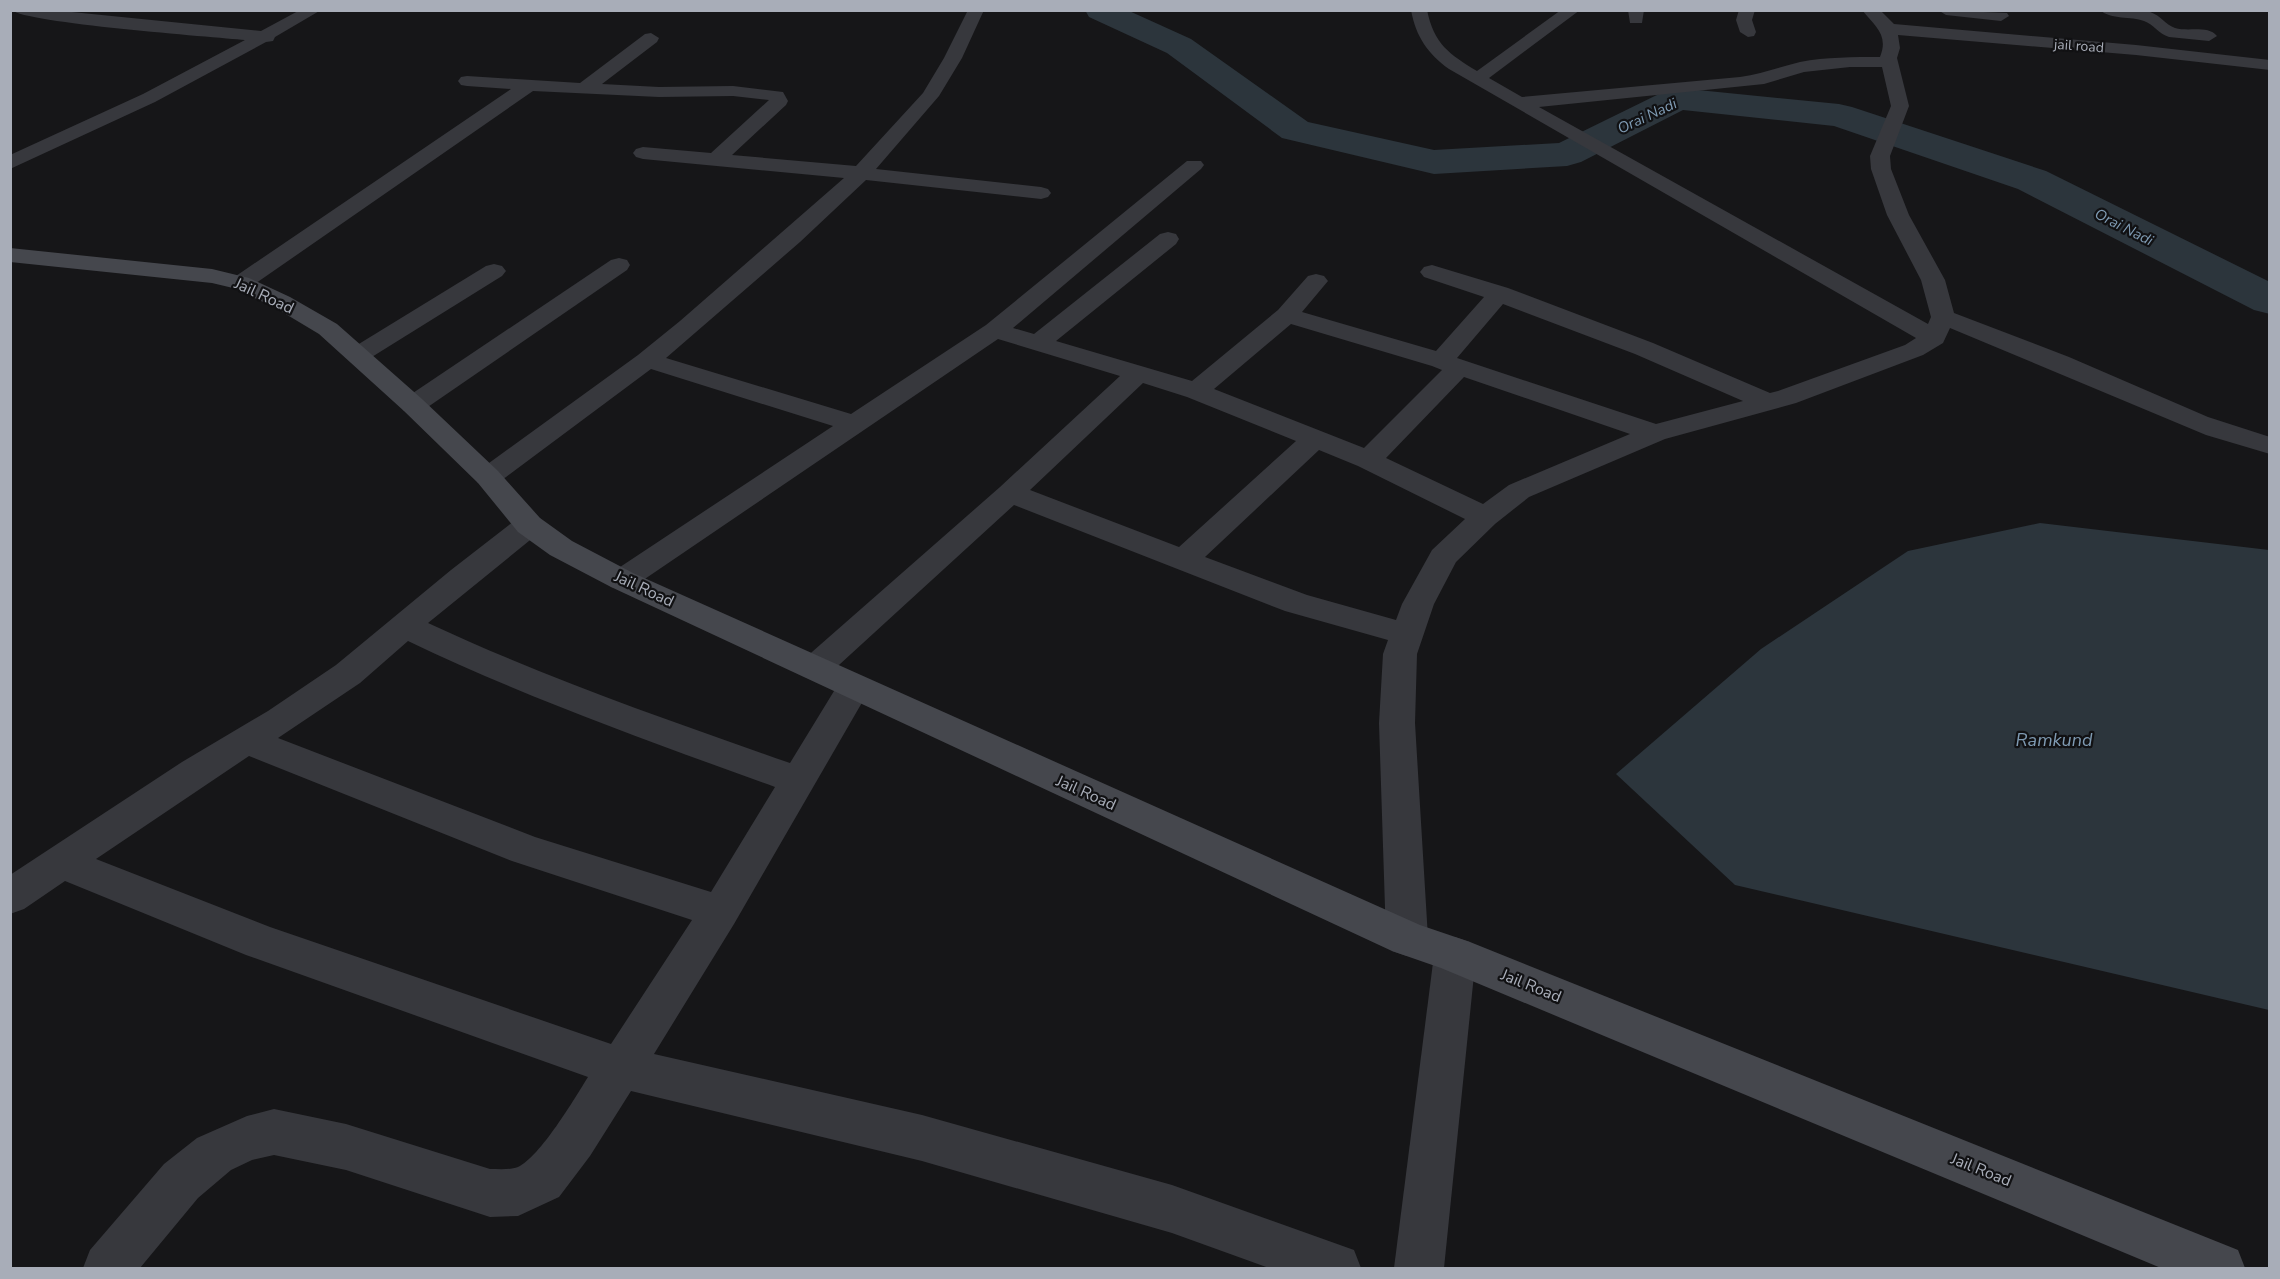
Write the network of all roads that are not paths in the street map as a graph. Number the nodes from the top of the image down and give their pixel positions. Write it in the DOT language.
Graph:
graph roads {
  1 [pos="20,10"];
  2 [pos="313,10"];
  3 [pos="976,10"];
  4 [pos="1419,10"];
  5 [pos="1572,10"];
  6 [pos="1747,10"];
  7 [pos="1870,10"];
  8 [pos="1946,10"];
  9 [pos="2108,10"];
  10 [pos="2003,13"];
  11 [pos="63,17"];
  12 [pos="2207,19"];
  13 [pos="22,28"];
  14 [pos="1889,29"];
  15 [pos="1748,32"];
  16 [pos="267,37"];
  17 [pos="651,38"];
  18 [pos="2023,41"];
  19 [pos="1889,62"];
  20 [pos="2270,65"];
  21 [pos="1477,79"];
  22 [pos="467,81"];
  23 [pos="529,85"];
  24 [pos="585,88"];
  25 [pos="1519,103"];
  26 [pos="644,153"];
  27 [pos="715,160"];
  28 [pos="10,163"];
  29 [pos="1194,165"];
  30 [pos="861,173"];
  31 [pos="1041,193"];
  32 [pos="1168,239"];
  33 [pos="10,255"];
  34 [pos="620,265"];
  35 [pos="494,271"];
  36 [pos="1431,273"];
  37 [pos="1316,281"];
  38 [pos="241,283"];
  39 [pos="1500,293"];
  40 [pos="1287,315"];
  41 [pos="1939,327"];
  42 [pos="995,330"];
  43 [pos="1038,343"];
  44 [pos="358,355"];
  45 [pos="647,360"];
  46 [pos="1450,364"];
  47 [pos="1139,373"];
  48 [pos="1196,391"];
  49 [pos="1768,402"];
  50 [pos="413,405"];
  51 [pos="855,424"];
  52 [pos="1655,433"];
  53 [pos="1316,439"];
  54 [pos="2270,446"];
  55 [pos="1368,460"];
  56 [pos="488,477"];
  57 [pos="1010,493"];
  58 [pos="1485,517"];
  59 [pos="529,525"];
  60 [pos="1184,559"];
  61 [pos="622,580"];
  62 [pos="406,626"];
  63 [pos="1407,634"];
  64 [pos="816,668"];
  65 [pos="854,687"];
  66 [pos="247,741"];
  67 [pos="798,782"];
  68 [pos="61,862"];
  69 [pos="10,897"];
  70 [pos="720,912"];
  71 [pos="1407,938"];
  72 [pos="1455,955"];
  73 [pos="621,1068"];
  74 [pos="2195,1263"];
  75 [pos="108,1269"];
  76 [pos="1336,1269"];
  77 [pos="1419,1269"];
  1 -- 11 [label="street"];
  2 -- 16 [label="street"];
  3 -- 30 [label="street"];
  4 -- 21 [label="street"];
  5 -- 21 [label="street"];
  6 -- 15 [label="street"];
  7 -- 14 [label="street"];
  8 -- 10 [label="street"];
  9 -- 12 [label="street"];
  10 -- 18 [label="street"];
  11 -- 13 [label="street"];
  11 -- 16 [label="street"];
  14 -- 18 [label="street, jail road"];
  14 -- 19 [label="street"];
  16 -- 28 [label="street"];
  17 -- 24 [label="street"];
  18 -- 20 [label="street, jail road"];
  19 -- 25 [label="street"];
  19 -- 41 [label="street"];
  21 -- 25 [label="street"];
  22 -- 23 [label="street"];
  23 -- 24 [label="street"];
  23 -- 38 [label="street"];
  24 -- 27 [label="street"];
  25 -- 41 [label="street"];
  26 -- 27 [label="street"];
  27 -- 30 [label="street"];
  29 -- 42 [label="street"];
  30 -- 31 [label="street"];
  30 -- 45 [label="street"];
  32 -- 43 [label="street"];
  33 -- 38 [label="street, Jail Road"];
  34 -- 50 [label="street"];
  35 -- 44 [label="street"];
  36 -- 39 [label="street"];
  37 -- 40 [label="street"];
  38 -- 44 [label="street, Jail Road"];
  39 -- 46 [label="street"];
  39 -- 49 [label="street"];
  40 -- 46 [label="street"];
  40 -- 48 [label="street"];
  41 -- 49 [label="street"];
  41 -- 54 [label="street"];
  42 -- 43 [label="street"];
  42 -- 51 [label="street"];
  43 -- 47 [label="street"];
  44 -- 50 [label="street, Jail Road"];
  45 -- 51 [label="street"];
  45 -- 56 [label="street"];
  46 -- 52 [label="street"];
  46 -- 55 [label="street"];
  47 -- 48 [label="street"];
  47 -- 57 [label="street"];
  48 -- 53 [label="street"];
  49 -- 52 [label="street"];
  50 -- 56 [label="street, Jail Road"];
  51 -- 61 [label="street"];
  52 -- 58 [label="street"];
  53 -- 55 [label="street"];
  53 -- 60 [label="street"];
  55 -- 58 [label="street"];
  56 -- 59 [label="street, Jail Road"];
  57 -- 60 [label="street"];
  57 -- 64 [label="street"];
  58 -- 63 [label="street"];
  59 -- 61 [label="street, Jail Road"];
  59 -- 62 [label="street"];
  60 -- 63 [label="street"];
  61 -- 64 [label="street, Jail Road"];
  62 -- 66 [label="street"];
  62 -- 67 [label="street"];
  63 -- 71 [label="street"];
  64 -- 65 [label="street, Jail Road"];
  65 -- 67 [label="street"];
  65 -- 71 [label="street, Jail Road"];
  66 -- 68 [label="street"];
  66 -- 70 [label="street"];
  67 -- 70 [label="street"];
  68 -- 69 [label="street"];
  68 -- 73 [label="street"];
  70 -- 73 [label="street"];
  71 -- 72 [label="street, Jail Road"];
  72 -- 74 [label="street, Jail Road"];
  72 -- 77 [label="street"];
  73 -- 75 [label="street"];
  73 -- 76 [label="street"];
}
